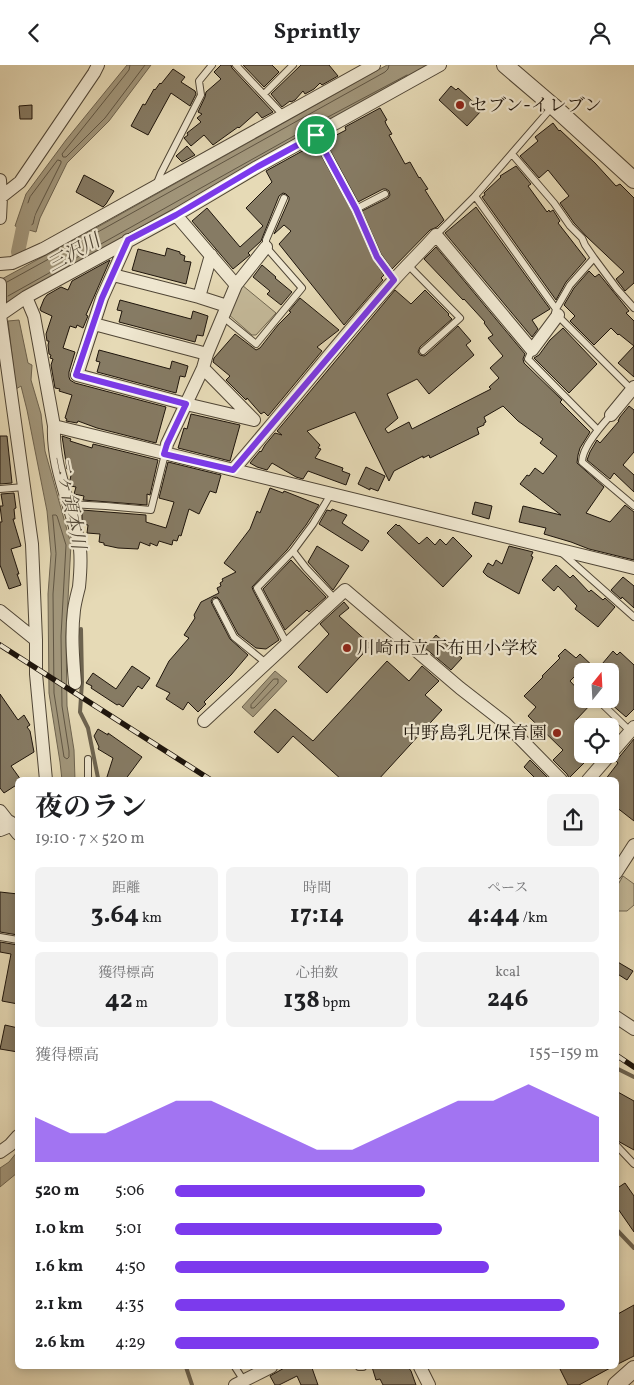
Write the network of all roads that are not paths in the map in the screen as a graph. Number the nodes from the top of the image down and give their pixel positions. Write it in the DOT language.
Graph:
graph roads {
  1 [pos="98,65"];
  2 [pos="212,65"];
  3 [pos="236,65"];
  4 [pos="293,65"];
  5 [pos="374,65"];
  6 [pos="440,65"];
  7 [pos="505,65"];
  8 [pos="264,93"];
  9 [pos="553,106"];
  10 [pos="283,115"];
  11 [pos="316,135"];
  12 [pos="512,154"];
  13 [pos="0,180"];
  14 [pos="634,180"];
  15 [pos="157,185"];
  16 [pos="385,194"];
  17 [pos="475,196"];
  18 [pos="1,197"];
  19 [pos="284,198"];
  20 [pos="356,209"];
  21 [pos="176,215"];
  22 [pos="0,218"];
  23 [pos="436,235"];
  24 [pos="128,240"];
  25 [pos="266,247"];
  26 [pos="210,255"];
  27 [pos="594,258"];
  28 [pos="0,264"];
  29 [pos="408,265"];
  30 [pos="113,275"];
  31 [pos="394,280"];
  32 [pos="0,284"];
  33 [pos="236,285"];
  34 [pos="26,297"];
  35 [pos="199,297"];
  36 [pos="634,308"];
  37 [pos="1,309"];
  38 [pos="225,311"];
  39 [pos="557,312"];
  40 [pos="0,315"];
  41 [pos="94,324"];
  42 [pos="532,350"];
  43 [pos="423,351"];
  44 [pos="207,354"];
  45 [pos="203,368"];
  46 [pos="632,394"];
  47 [pos="186,404"];
  48 [pos="611,415"];
  49 [pos="254,420"];
  50 [pos="54,426"];
  51 [pos="268,429"];
  52 [pos="598,430"];
  53 [pos="164,454"];
  54 [pos="233,470"];
  55 [pos="24,487"];
  56 [pos="0,489"];
  57 [pos="331,494"];
  58 [pos="69,504"];
  59 [pos="634,506"];
  60 [pos="558,549"];
  61 [pos="293,551"];
  62 [pos="634,568"];
  63 [pos="335,599"];
  64 [pos="216,602"];
  65 [pos="0,611"];
  66 [pos="634,617"];
  67 [pos="36,640"];
  68 [pos="287,644"];
  69 [pos="266,663"];
  70 [pos="75,683"];
  71 [pos="607,708"];
  72 [pos="204,721"];
  73 [pos="632,729"];
  74 [pos="88,759"];
  75 [pos="46,777"];
  76 [pos="88,777"];
  77 [pos="558,777"];
  78 [pos="591,777"];
  79 [pos="0,811"];
  80 [pos="9,829"];
  81 [pos="634,845"];
  82 [pos="619,868"];
  83 [pos="0,937"];
  84 [pos="15,940"];
  85 [pos="619,1019"];
  86 [pos="634,1029"];
  87 [pos="15,1139"];
  88 [pos="619,1148"];
  89 [pos="0,1152"];
  90 [pos="634,1164"];
  91 [pos="236,1369"];
  92 [pos="267,1369"];
  93 [pos="421,1369"];
  94 [pos="634,1369"];
  95 [pos="240,1383"];
  96 [pos="429,1385"];
  97 [pos="616,1385"];
  1 -- 18 [label="street"];
  2 -- 15 [label="lane"];
  3 -- 8 [label="lane"];
  4 -- 8 [label="lane"];
  5 -- 10 [label="street"];
  6 -- 11 [label="street"];
  7 -- 9 [label="street"];
  8 -- 10 [label="lane"];
  9 -- 12 [label="lane"];
  9 -- 14 [label="street"];
  10 -- 15 [label="street"];
  11 -- 20 [label="lane"];
  11 -- 21 [label="street"];
  12 -- 17 [label="lane"];
  12 -- 27 [label="lane"];
  13 -- 18 [label="street"];
  15 -- 28 [label="street"];
  16 -- 20 [label="lane"];
  17 -- 23 [label="lane"];
  17 -- 39 [label="lane"];
  18 -- 22 [label="street"];
  19 -- 25 [label="lane"];
  20 -- 31 [label="lane"];
  21 -- 24 [label="street"];
  21 -- 26 [label="street"];
  23 -- 29 [label="street"];
  23 -- 42 [label="street"];
  24 -- 30 [label="street"];
  24 -- 34 [label="street"];
  25 -- 33 [label="street"];
  25 -- 38 [label="lane"];
  26 -- 33 [label="street"];
  26 -- 35 [label="street"];
  27 -- 36 [label="lane"];
  27 -- 39 [label="lane"];
  29 -- 31 [label="street"];
  29 -- 43 [label="lane"];
  30 -- 35 [label="street"];
  30 -- 41 [label="street"];
  31 -- 51 [label="street"];
  32 -- 37 [label="street"];
  33 -- 38 [label="street"];
  34 -- 40 [label="street"];
  34 -- 50 [label="street"];
  35 -- 38 [label="street"];
  37 -- 40 [label="street"];
  38 -- 44 [label="street"];
  39 -- 42 [label="street"];
  39 -- 46 [label="lane"];
  40 -- 55 [label="street"];
  41 -- 44 [label="street"];
  41 -- 47 [label="street"];
  42 -- 52 [label="lane"];
  44 -- 45 [label="street"];
  45 -- 47 [label="street"];
  45 -- 49 [label="street"];
  46 -- 48 [label="street"];
  47 -- 49 [label="street"];
  47 -- 53 [label="street"];
  48 -- 52 [label="lane"];
  49 -- 51 [label="street"];
  50 -- 53 [label="street"];
  50 -- 58 [label="street"];
  51 -- 54 [label="street"];
  52 -- 59 [label="lane"];
  53 -- 54 [label="street"];
  53 -- 58 [label="lane"];
  54 -- 57 [label="street"];
  55 -- 56 [label="lane"];
  55 -- 67 [label="street"];
  57 -- 60 [label="street"];
  57 -- 61 [label="lane"];
  58 -- 70 [label="street"];
  60 -- 62 [label="street"];
  60 -- 66 [label="lane"];
  61 -- 63 [label="lane"];
  61 -- 68 [label="lane"];
  63 -- 68 [label="street"];
  63 -- 77 [label="street"];
  64 -- 69 [label="lane"];
  65 -- 67 [label="street"];
  67 -- 75 [label="street"];
  68 -- 69 [label="street"];
  69 -- 72 [label="street"];
  71 -- 73 [label="lane"];
  73 -- 78 [label="street"];
  74 -- 76 [label="lane"];
  79 -- 80 [label="street"];
  81 -- 82 [label="street"];
  83 -- 84 [label="lane"];
  85 -- 86 [label="street"];
  87 -- 89 [label="street"];
  88 -- 90 [label="lane"];
  91 -- 95 [label="lane"];
  92 -- 95 [label="street"];
  93 -- 96 [label="street"];
  94 -- 97 [label="street"];
}
